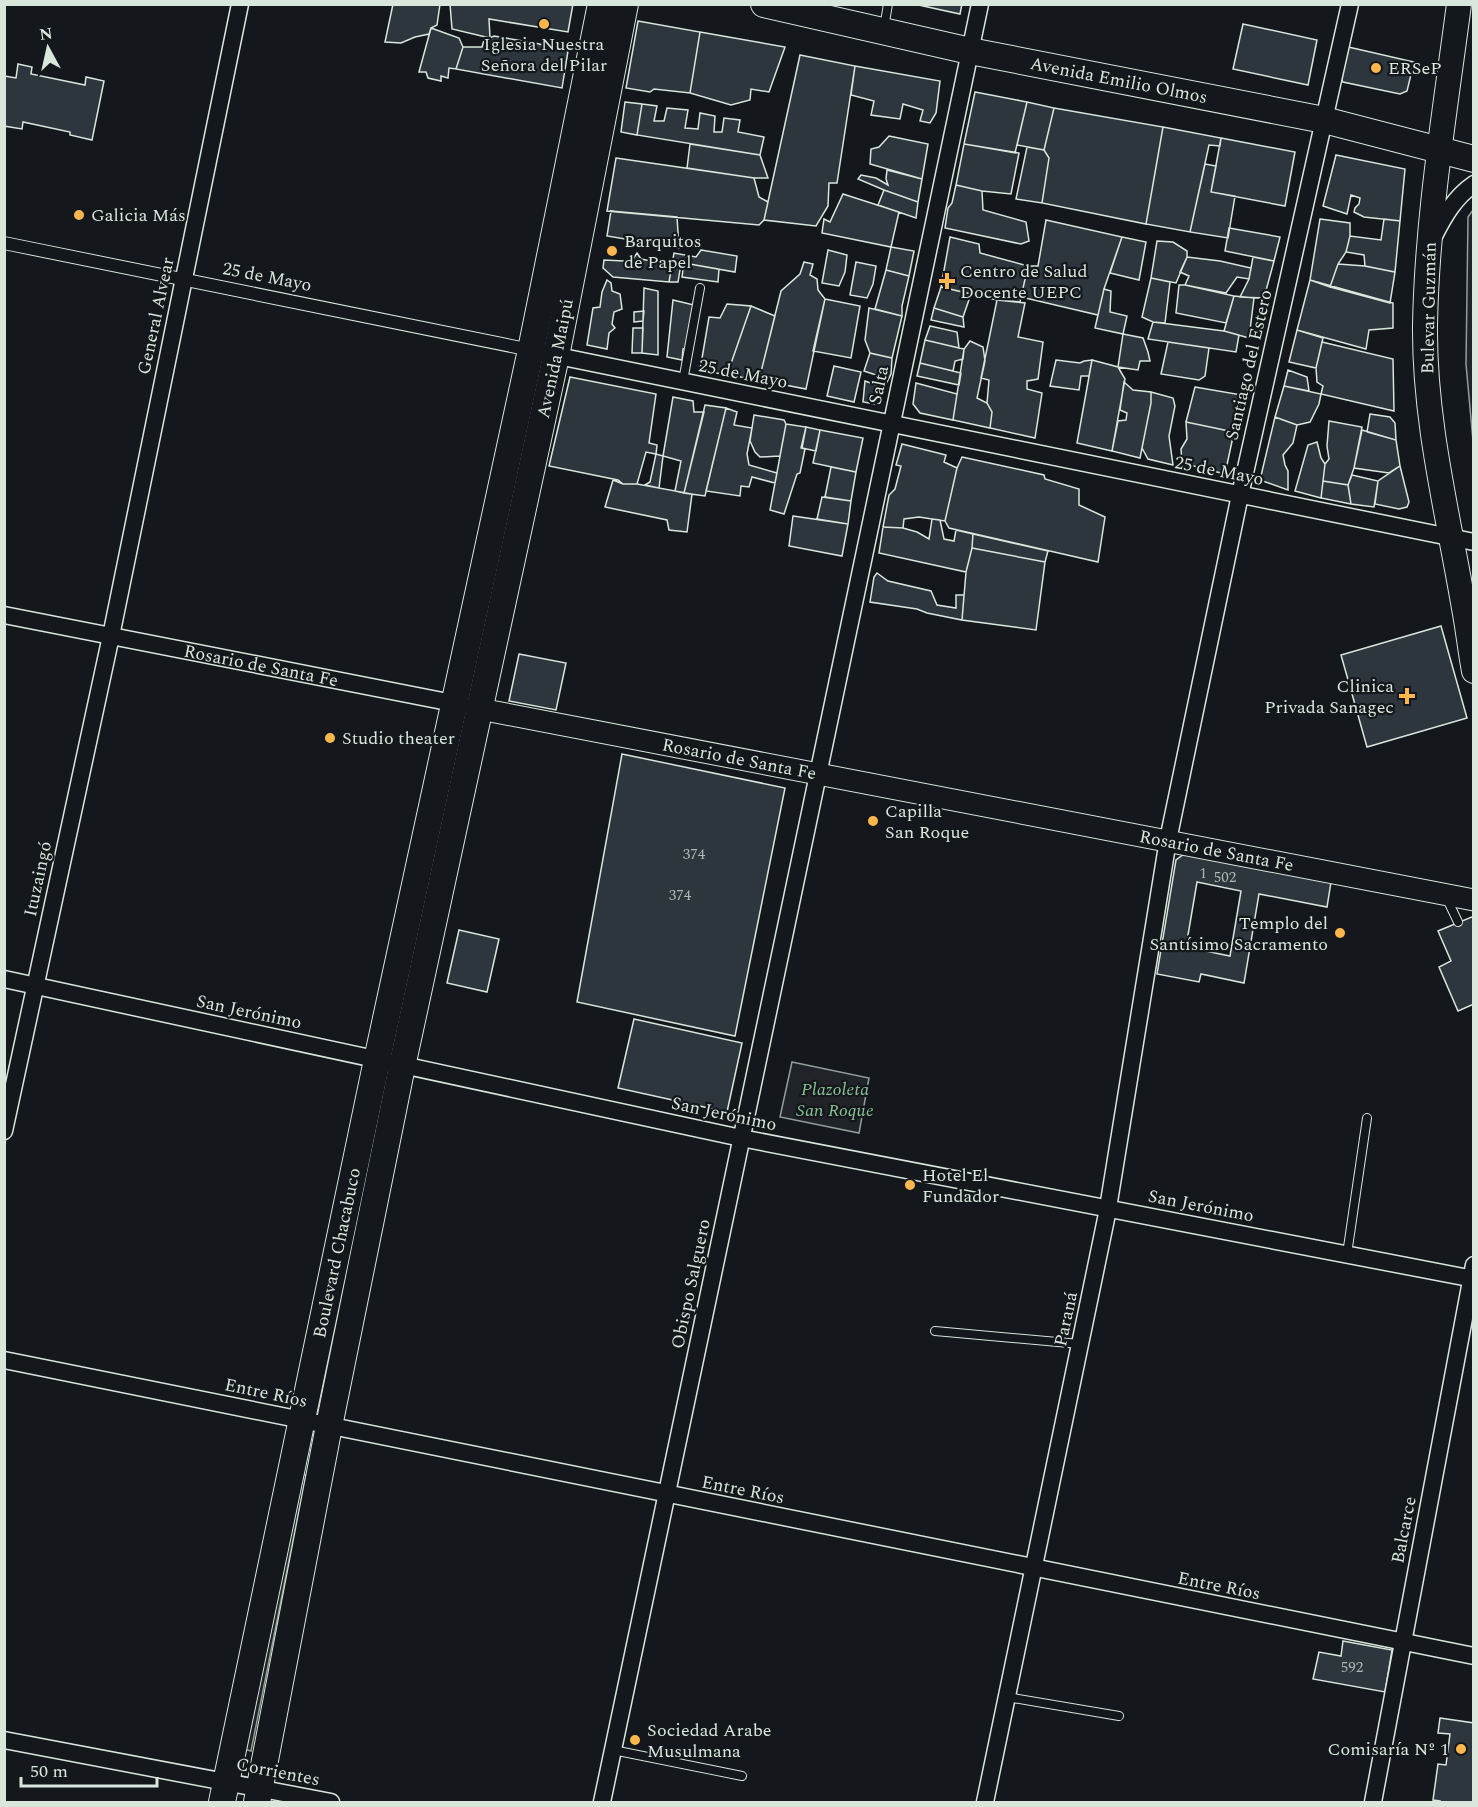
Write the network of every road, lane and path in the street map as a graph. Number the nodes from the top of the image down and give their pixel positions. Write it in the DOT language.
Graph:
graph roads {
  1 [pos="240,4"];
  2 [pos="601,4"];
  3 [pos="625,4"];
  4 [pos="764,4"];
  5 [pos="888,4"];
  6 [pos="980,4"];
  7 [pos="1350,4"];
  8 [pos="1459,4"];
  9 [pos="883,32"];
  10 [pos="970,51"];
  11 [pos="1324,120"];
  12 [pos="1439,150"];
  13 [pos="1473,159"];
  14 [pos="1473,184"];
  15 [pos="1430,242"];
  16 [pos="4,243"];
  17 [pos="184,279"];
  18 [pos="700,288"];
  19 [pos="531,350"];
  20 [pos="556,356"];
  21 [pos="683,381"];
  22 [pos="891,423"];
  23 [pos="1240,495"];
  24 [pos="1450,536"];
  25 [pos="1473,542"];
  26 [pos="1465,610"];
  27 [pos="4,615"];
  28 [pos="111,636"];
  29 [pos="1473,636"];
  30 [pos="1473,671"];
  31 [pos="467,706"];
  32 [pos="820,774"];
  33 [pos="1168,840"];
  34 [pos="1445,894"];
  35 [pos="1473,900"];
  36 [pos="1458,922"];
  37 [pos="4,979"];
  38 [pos="35,985"];
  39 [pos="377,1060"];
  40 [pos="402,1065"];
  41 [pos="1367,1118"];
  42 [pos="4,1131"];
  43 [pos="741,1138"];
  44 [pos="1108,1208"];
  45 [pos="1347,1254"];
  46 [pos="1473,1274"];
  47 [pos="935,1331"];
  48 [pos="1080,1344"];
  49 [pos="4,1360"];
  50 [pos="302,1420"];
  51 [pos="329,1426"];
  52 [pos="667,1494"];
  53 [pos="1034,1568"];
  54 [pos="1403,1643"];
  55 [pos="1473,1656"];
  56 [pos="1007,1697"];
  57 [pos="1119,1716"];
  58 [pos="4,1740"];
  59 [pos="614,1749"];
  60 [pos="742,1776"];
  61 [pos="224,1792"];
  62 [pos="258,1795"];
  63 [pos="331,1803"];
  64 [pos="602,1803"];
  65 [pos="985,1803"];
  66 [pos="1372,1803"];
  1 -- 17 [label="street, General Alvear"];
  2 -- 19 [label="main road, Avenida Maipú"];
  3 -- 20 [label="main road, Avenida Maipú"];
  4 -- 9 [label="main road, Avenida Emilio Olmos"];
  5 -- 9 [label="lane"];
  6 -- 10 [label="street, Salta"];
  7 -- 11 [label="street, Santiago del Estero"];
  8 -- 12 [label="main road, Bulevar Guzmán"];
  9 -- 10 [label="main road, Avenida Emilio Olmos"];
  10 -- 11 [label="main road, Avenida Emilio Olmos"];
  10 -- 22 [label="street, Salta"];
  11 -- 12 [label="main road, Avenida Emilio Olmos"];
  11 -- 23 [label="street, Santiago del Estero"];
  12 -- 13 [label="main road, Avenida Emilio Olmos"];
  12 -- 15 [label="main road, Bulevar Guzmán"];
  14 -- 15 [label="street"];
  15 -- 24 [label="main road, Bulevar Guzmán"];
  16 -- 17 [label="street, 25 de Mayo"];
  17 -- 19 [label="street, 25 de Mayo"];
  17 -- 28 [label="street, General Alvear"];
  18 -- 21 [label="lane"];
  19 -- 20 [label="street, 25 de Mayo"];
  19 -- 31 [label="main road, Avenida Maipú"];
  20 -- 21 [label="street, 25 de Mayo"];
  20 -- 31 [label="main road, Avenida Maipú"];
  21 -- 22 [label="street, 25 de Mayo"];
  22 -- 23 [label="street, 25 de Mayo"];
  22 -- 32 [label="street, Salta"];
  23 -- 24 [label="street, 25 de Mayo"];
  23 -- 33 [label="street, Santiago del Estero"];
  24 -- 25 [label="street, 25 de Mayo"];
  24 -- 26 [label="main road, Bulevar Guzmán"];
  26 -- 29 [label="main road, Bulevar Guzmán"];
  26 -- 30 [label="main road, Bulevar Guzmán"];
  27 -- 28 [label="street, Rosario de Santa Fe"];
  28 -- 31 [label="street, Rosario de Santa Fe"];
  28 -- 38 [label="street, Ituzaingó"];
  31 -- 32 [label="street, Rosario de Santa Fe"];
  31 -- 39 [label="main road, Boulevard Chacabuco"];
  31 -- 40 [label="main road, Boulevard Chacabuco"];
  32 -- 33 [label="street, Rosario de Santa Fe"];
  32 -- 43 [label="street, Obispo Salguero"];
  33 -- 34 [label="street, Rosario de Santa Fe"];
  33 -- 44 [label="street, Paraná"];
  34 -- 35 [label="street, Rosario de Santa Fe"];
  34 -- 36 [label="lane"];
  37 -- 38 [label="street, San Jerónimo"];
  38 -- 39 [label="street, San Jerónimo"];
  38 -- 42 [label="street, Ituzaingó"];
  39 -- 40 [label="street, San Jerónimo"];
  39 -- 50 [label="main road, Boulevard Chacabuco"];
  40 -- 43 [label="street, San Jerónimo"];
  40 -- 51 [label="main road, Boulevard Chacabuco"];
  41 -- 45 [label="lane"];
  43 -- 44 [label="street, San Jerónimo"];
  43 -- 52 [label="street, Obispo Salguero"];
  44 -- 45 [label="street, San Jerónimo"];
  44 -- 48 [label="street, Paraná"];
  45 -- 46 [label="street, San Jerónimo"];
  46 -- 54 [label="street, Balcarce"];
  47 -- 48 [label="lane"];
  48 -- 53 [label="street, Paraná"];
  49 -- 50 [label="street, Entre Ríos"];
  50 -- 51 [label="street, Entre Ríos"];
  50 -- 61 [label="main road, Boulevard Chacabuco"];
  51 -- 52 [label="street, Entre Ríos"];
  51 -- 62 [label="main road, Boulevard Chacabuco"];
  52 -- 53 [label="street, Entre Ríos"];
  52 -- 59 [label="street, Obispo Salguero"];
  53 -- 54 [label="street, Entre Ríos"];
  53 -- 56 [label="street, Paraná"];
  54 -- 55 [label="street, Entre Ríos"];
  54 -- 66 [label="street, Balcarce"];
  56 -- 57 [label="lane"];
  56 -- 65 [label="street, Paraná"];
  58 -- 61 [label="street, Corrientes"];
  59 -- 60 [label="lane"];
  59 -- 64 [label="street, Obispo Salguero"];
  61 -- 62 [label="street, Corrientes"];
  62 -- 63 [label="street, Corrientes"];
}
